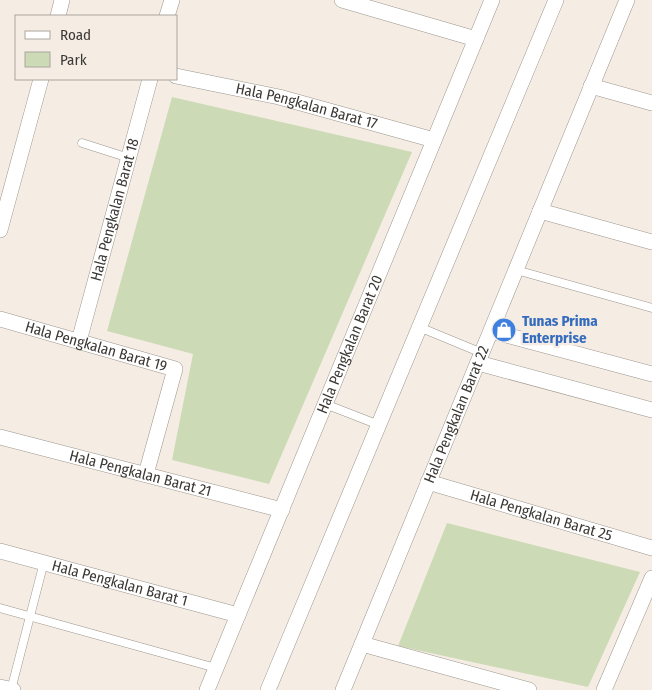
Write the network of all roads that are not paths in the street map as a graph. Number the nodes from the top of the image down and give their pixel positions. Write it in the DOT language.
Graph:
graph roads {
  1 [pos="62,0"];
  2 [pos="172,0"];
  3 [pos="342,0"];
  4 [pos="492,0"];
  5 [pos="556,0"];
  6 [pos="627,0"];
  7 [pos="58,15"];
  8 [pos="167,15"];
  9 [pos="476,40"];
  10 [pos="178,76"];
  11 [pos="41,80"];
  12 [pos="150,80"];
  13 [pos="592,86"];
  14 [pos="652,103"];
  15 [pos="434,140"];
  16 [pos="82,143"];
  17 [pos="129,158"];
  18 [pos="540,211"];
  19 [pos="0,230"];
  20 [pos="652,242"];
  21 [pos="516,270"];
  22 [pos="652,308"];
  23 [pos="0,319"];
  24 [pos="419,327"];
  25 [pos="491,331"];
  26 [pos="79,341"];
  27 [pos="480,358"];
  28 [pos="652,374"];
  29 [pos="325,404"];
  30 [pos="652,410"];
  31 [pos="379,425"];
  32 [pos="0,437"];
  33 [pos="146,474"];
  34 [pos="428,482"];
  35 [pos="282,510"];
  36 [pos="652,548"];
  37 [pos="0,551"];
  38 [pos="44,562"];
  39 [pos="652,578"];
  40 [pos="0,608"];
  41 [pos="238,615"];
  42 [pos="30,616"];
  43 [pos="362,644"];
  44 [pos="216,668"];
  45 [pos="0,687"];
  46 [pos="12,690"];
  47 [pos="207,690"];
  48 [pos="268,690"];
  49 [pos="343,690"];
  50 [pos="529,690"];
  51 [pos="604,690"];
  1 -- 7 [label="street"];
  2 -- 8 [label="street"];
  3 -- 9 [label="street"];
  4 -- 9 [label="street, Hala Pengkalan Barat 20"];
  5 -- 24 [label="street"];
  6 -- 13 [label="street, Hala Pengkalan Barat 22"];
  9 -- 15 [label="street, Hala Pengkalan Barat 20"];
  10 -- 15 [label="street, Hala Pengkalan Barat 17"];
  11 -- 19 [label="street"];
  12 -- 17 [label="street, Hala Pengkalan Barat 18"];
  13 -- 14 [label="street"];
  13 -- 18 [label="street, Hala Pengkalan Barat 22"];
  15 -- 29 [label="street, Hala Pengkalan Barat 20"];
  16 -- 17 [label="lane"];
  17 -- 26 [label="street, Hala Pengkalan Barat 18"];
  18 -- 20 [label="street"];
  18 -- 21 [label="street, Hala Pengkalan Barat 22"];
  21 -- 22 [label="lane"];
  21 -- 25 [label="street, Hala Pengkalan Barat 22"];
  23 -- 26 [label="street, Hala Pengkalan Barat 19"];
  24 -- 27 [label="lane"];
  24 -- 31 [label="street"];
  25 -- 27 [label="street, Hala Pengkalan Barat 22"];
  25 -- 28 [label="street"];
  26 -- 33 [label="street, Hala Pengkalan Barat 19"];
  27 -- 30 [label="street"];
  27 -- 34 [label="street, Hala Pengkalan Barat 22"];
  29 -- 31 [label="lane"];
  29 -- 35 [label="street, Hala Pengkalan Barat 20"];
  31 -- 48 [label="street"];
  32 -- 33 [label="street, Hala Pengkalan Barat 21"];
  33 -- 35 [label="street, Hala Pengkalan Barat 21"];
  34 -- 36 [label="street, Hala Pengkalan Barat 25"];
  34 -- 43 [label="street, Hala Pengkalan Barat 22"];
  35 -- 41 [label="street, Hala Pengkalan Barat 20"];
  37 -- 38 [label="street, Hala Pengkalan Barat 1"];
  38 -- 41 [label="street, Hala Pengkalan Barat 1"];
  38 -- 42 [label="lane"];
  39 -- 51 [label="street"];
  40 -- 42 [label="lane"];
  41 -- 44 [label="street, Hala Pengkalan Barat 20"];
  42 -- 44 [label="lane"];
  42 -- 46 [label="lane"];
  43 -- 49 [label="street, Hala Pengkalan Barat 22"];
  43 -- 50 [label="street"];
  44 -- 47 [label="street, Hala Pengkalan Barat 20"];
  45 -- 46 [label="street"];
}
